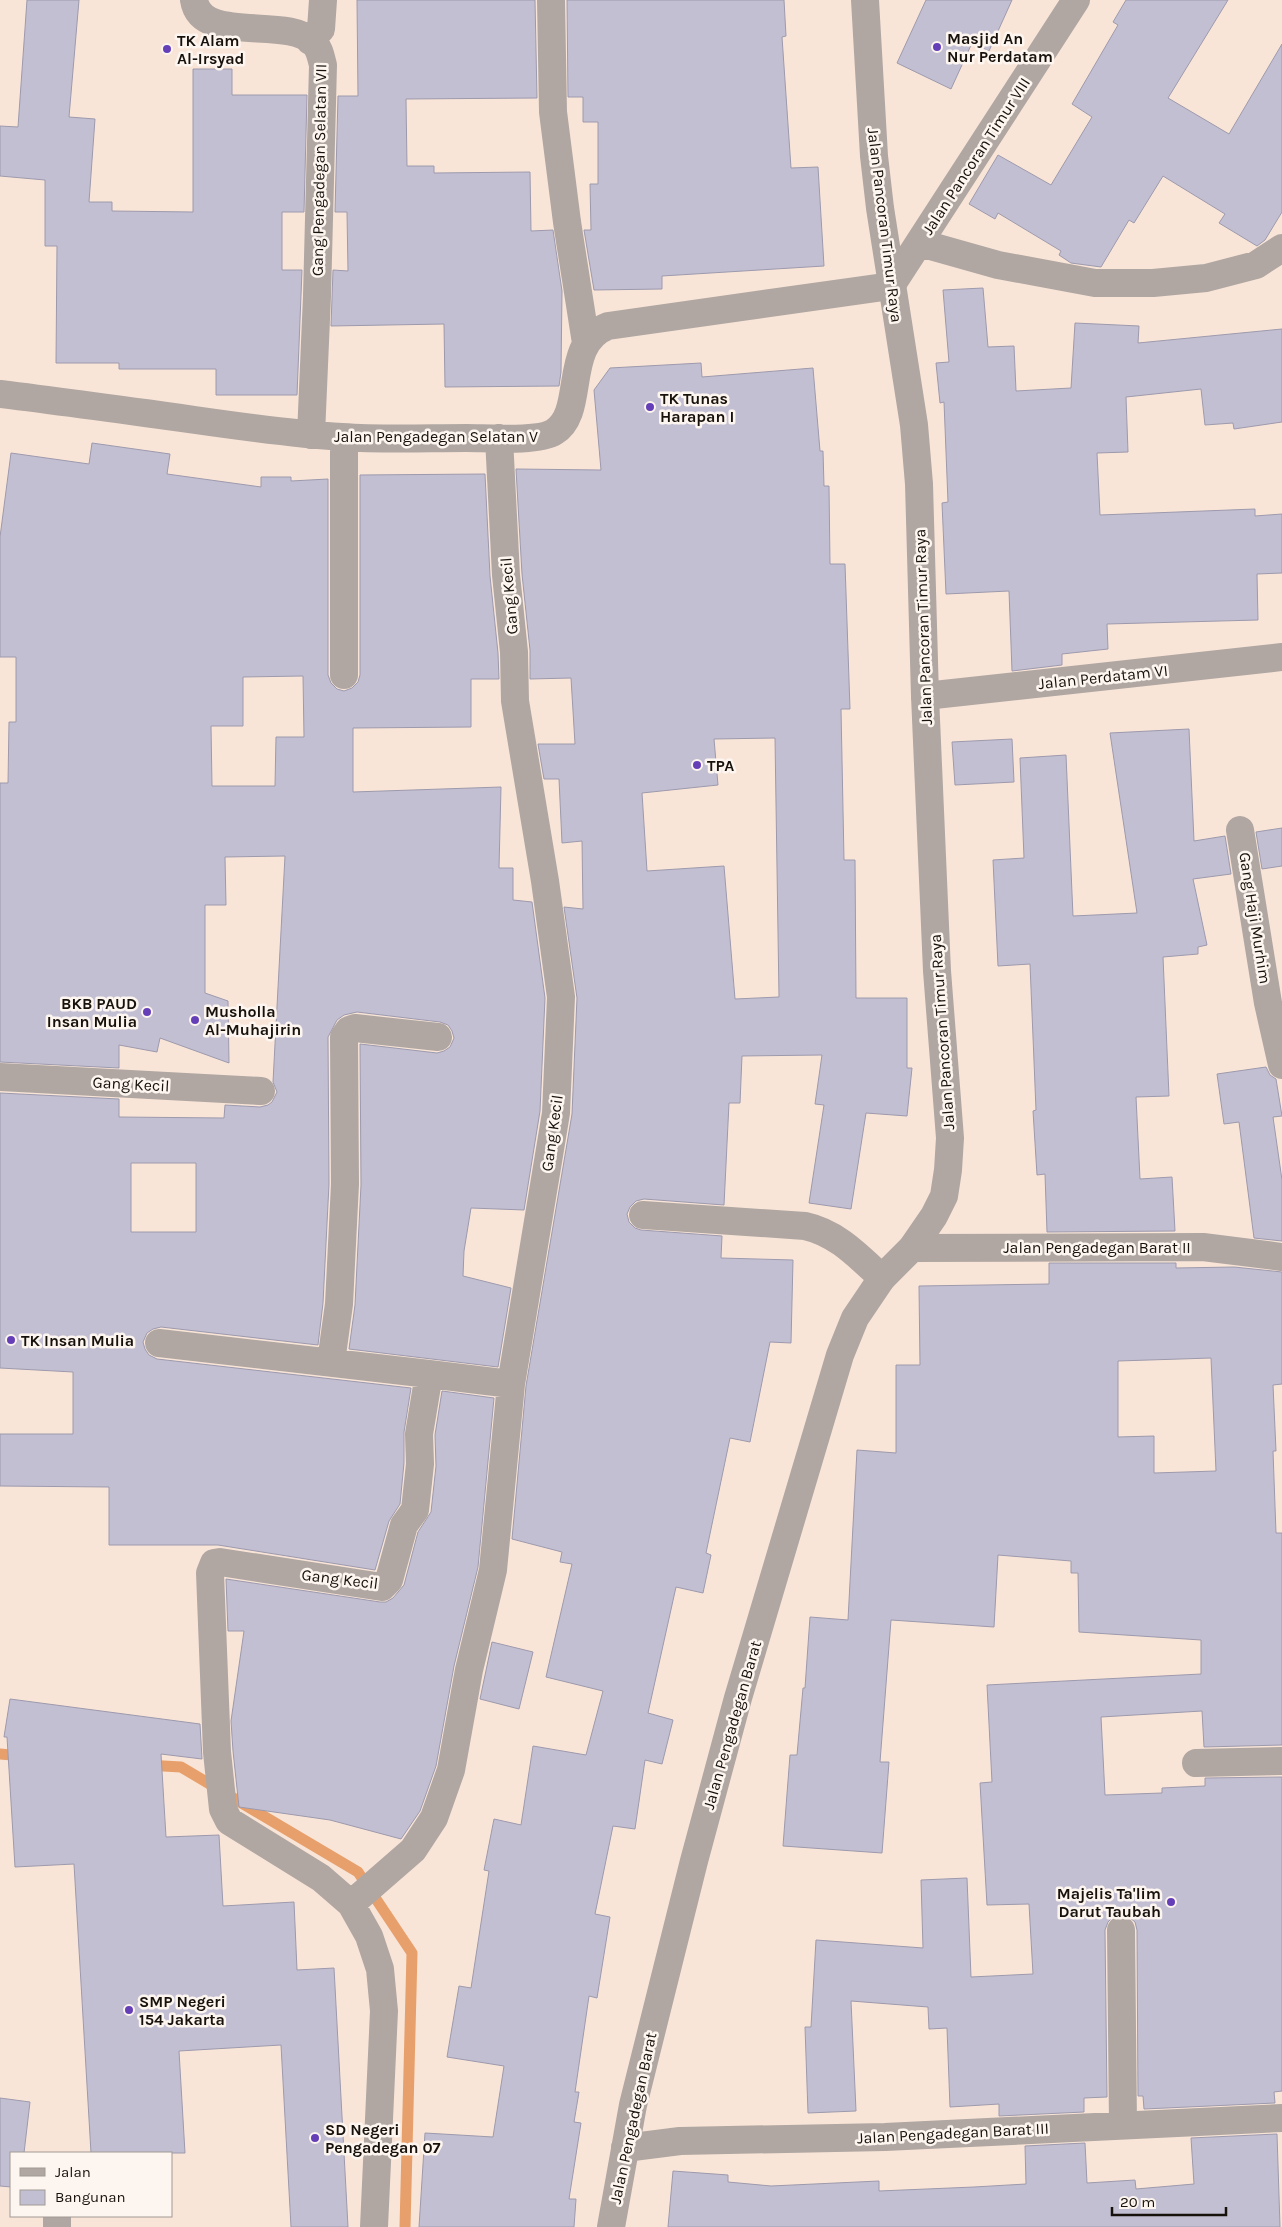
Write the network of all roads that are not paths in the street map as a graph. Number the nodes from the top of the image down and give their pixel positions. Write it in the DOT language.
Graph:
graph roads {
  1 [pos="194,0"];
  2 [pos="323,0"];
  3 [pos="551,0"];
  4 [pos="865,0"];
  5 [pos="1076,0"];
  6 [pos="310,40"];
  7 [pos="920,243"];
  8 [pos="1282,248"];
  9 [pos="891,286"];
  10 [pos="586,343"];
  11 [pos="0,394"];
  12 [pos="311,435"];
  13 [pos="344,438"];
  14 [pos="499,438"];
  15 [pos="1282,658"];
  16 [pos="344,675"];
  17 [pos="925,696"];
  18 [pos="1240,830"];
  19 [pos="438,1037"];
  20 [pos="1282,1064"];
  21 [pos="0,1077"];
  22 [pos="261,1091"];
  23 [pos="642,1215"];
  24 [pos="912,1248"];
  25 [pos="1282,1257"];
  26 [pos="882,1278"];
  27 [pos="160,1342"];
  28 [pos="331,1362"];
  29 [pos="429,1374"];
  30 [pos="511,1384"];
  31 [pos="1282,1761"];
  32 [pos="1196,1763"];
  33 [pos="357,1899"];
  34 [pos="1121,1930"];
  35 [pos="1282,2118"];
  36 [pos="1124,2125"];
  37 [pos="625,2148"];
  38 [pos="374,2227"];
  39 [pos="611,2227"];
  1 -- 6 [label="street, Gang Pengadegan Selatan VII"];
  2 -- 6 [label="street"];
  3 -- 10 [label="street"];
  4 -- 9 [label="street, Jalan Pancoran Timur Raya"];
  5 -- 7 [label="street, Jalan Pancoran Timur VIII"];
  6 -- 12 [label="street, Gang Pengadegan Selatan VII"];
  7 -- 8 [label="street"];
  7 -- 9 [label="street, Jalan Pancoran Timur VIII"];
  9 -- 10 [label="street"];
  9 -- 17 [label="street, Jalan Pancoran Timur Raya"];
  10 -- 14 [label="street, Jalan Pengadegan Selatan V"];
  11 -- 12 [label="street, Jalan Pengadegan Selatan V"];
  12 -- 13 [label="street, Jalan Pengadegan Selatan V"];
  13 -- 14 [label="street, Jalan Pengadegan Selatan V"];
  13 -- 16 [label="street"];
  14 -- 30 [label="street, Gang Kecil"];
  15 -- 17 [label="street, Jalan Perdatam VI"];
  17 -- 24 [label="street, Jalan Pancoran Timur Raya"];
  18 -- 20 [label="street, Gang Haji Murhim"];
  19 -- 28 [label="street"];
  21 -- 22 [label="street, Gang Kecil"];
  23 -- 26 [label="street"];
  24 -- 25 [label="street, Jalan Pengadegan Barat II"];
  24 -- 26 [label="street, Jalan Pengadegan Barat"];
  26 -- 37 [label="street, Jalan Pengadegan Barat"];
  27 -- 28 [label="street"];
  28 -- 29 [label="street"];
  29 -- 30 [label="street"];
  29 -- 33 [label="street, Gang Kecil"];
  30 -- 33 [label="street, Gang Kecil"];
  31 -- 32 [label="street"];
  33 -- 38 [label="street"];
  34 -- 36 [label="street"];
  35 -- 36 [label="street, Jalan Pengadegan Barat III"];
  36 -- 37 [label="street, Jalan Pengadegan Barat III"];
  37 -- 39 [label="street, Jalan Pengadegan Barat"];
}
